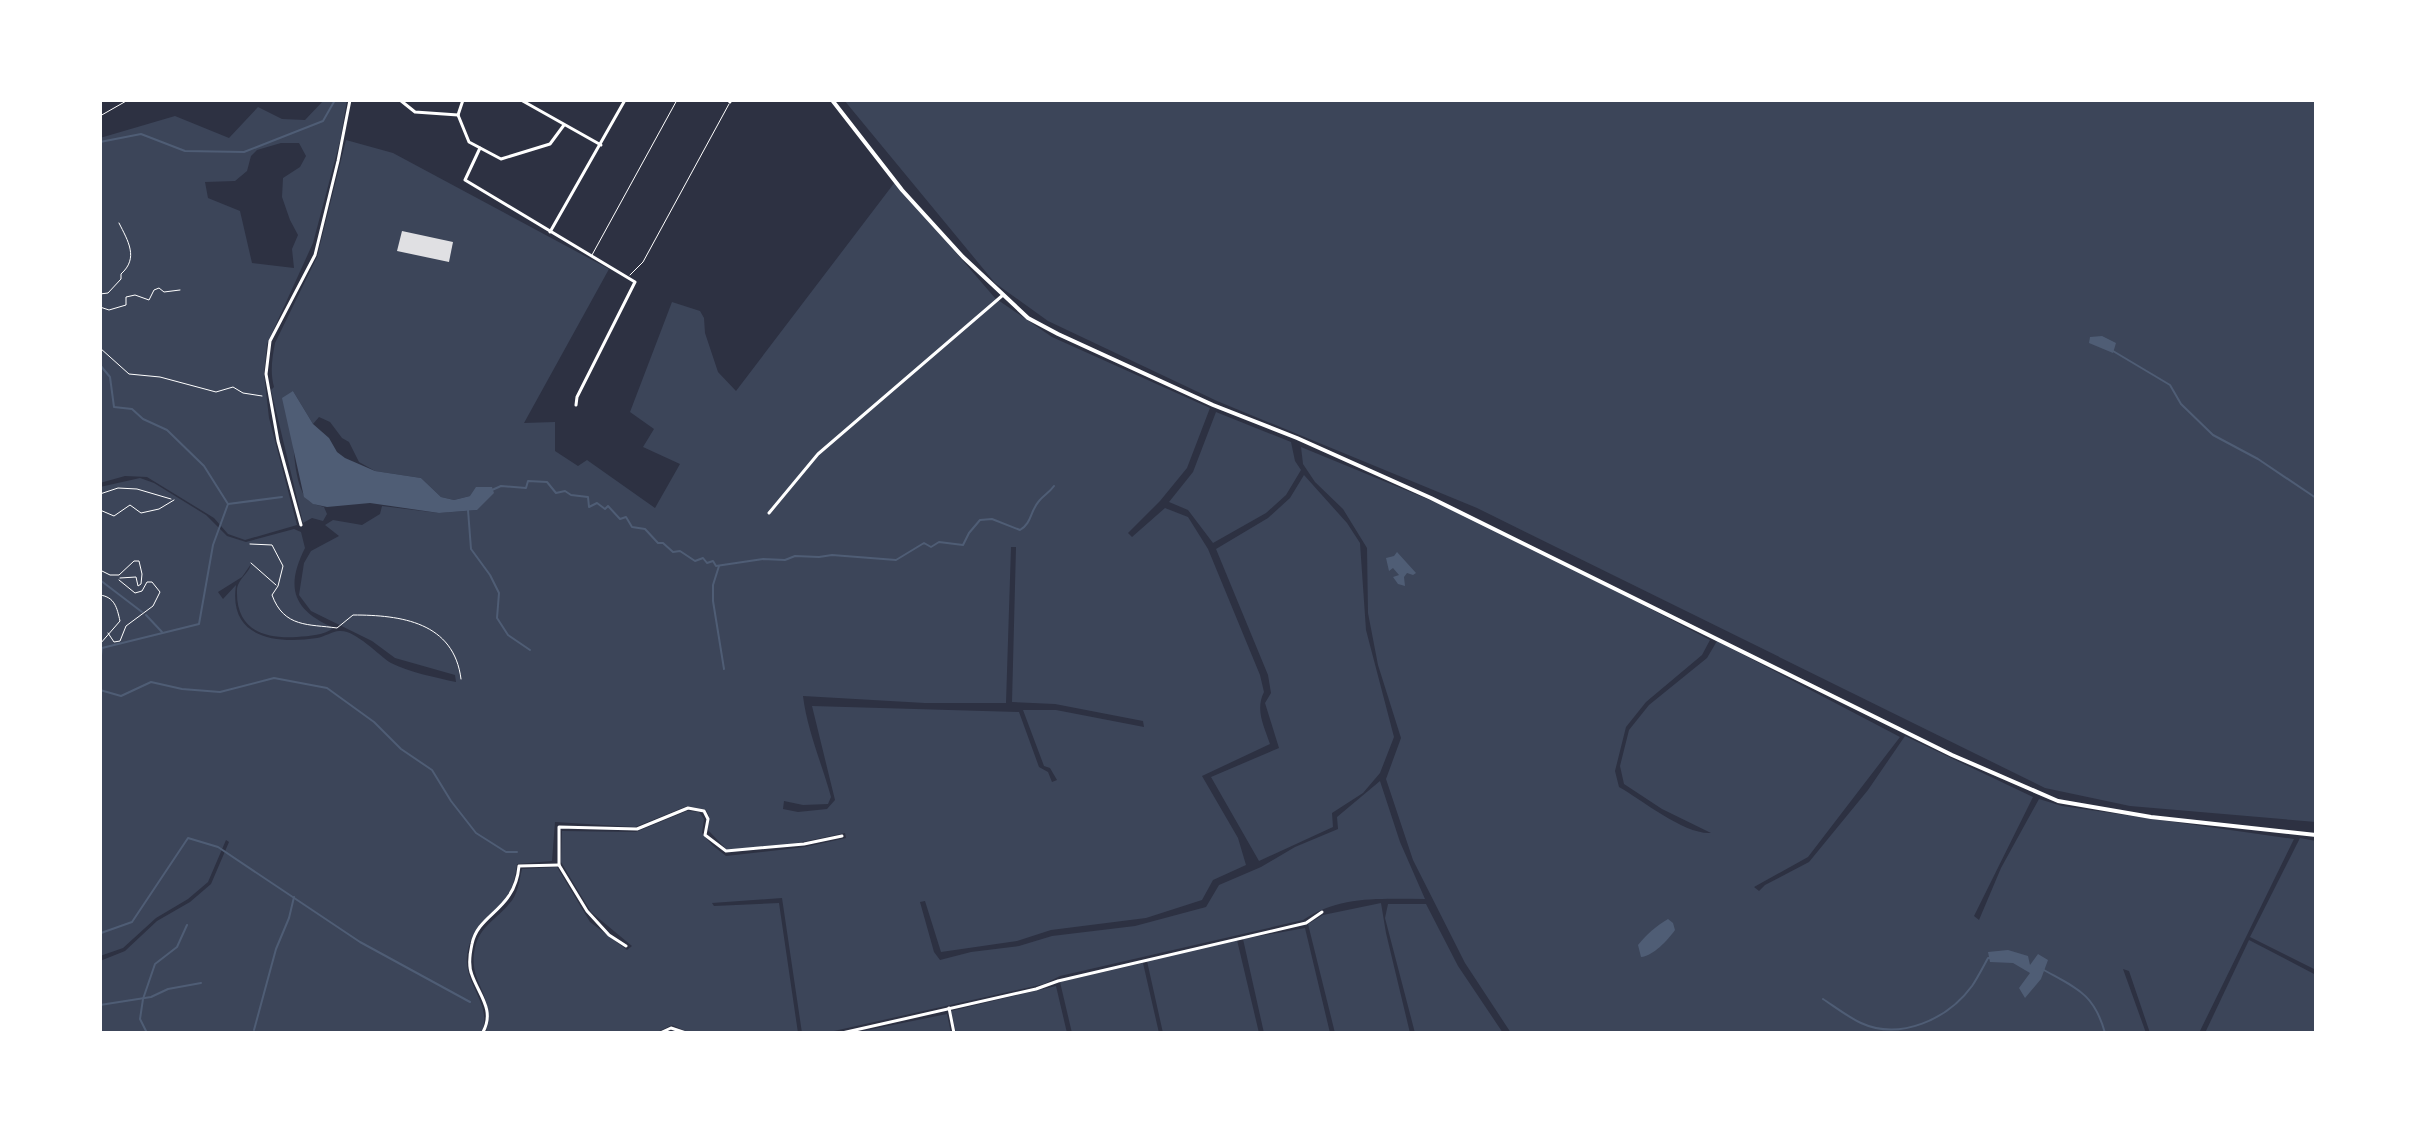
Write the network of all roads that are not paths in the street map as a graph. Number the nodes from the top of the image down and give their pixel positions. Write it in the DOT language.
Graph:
graph roads {
  1 [pos="128,100"];
  2 [pos="350,100"];
  3 [pos="400,100"];
  4 [pos="463,100"];
  5 [pos="521,100"];
  6 [pos="625,100"];
  7 [pos="677,100"];
  8 [pos="832,100"];
  9 [pos="729,101"];
  10 [pos="458,115"];
  11 [pos="100,116"];
  12 [pos="564,125"];
  13 [pos="601,145"];
  14 [pos="480,148"];
  15 [pos="550,232"];
  16 [pos="592,255"];
  17 [pos="628,277"];
  18 [pos="1003,295"];
  19 [pos="576,405"];
  20 [pos="769,513"];
  21 [pos="301,525"];
  22 [pos="2316,835"];
  23 [pos="842,836"];
  24 [pos="559,865"];
  25 [pos="1322,912"];
  26 [pos="626,946"];
  27 [pos="949,1008"];
  28 [pos="487,1033"];
  29 [pos="660,1033"];
  30 [pos="686,1033"];
  31 [pos="842,1033"];
  32 [pos="954,1033"];
  1 -- 11 [label="lane"];
  2 -- 21 [label="street"];
  3 -- 10 [label="street"];
  4 -- 10 [label="street"];
  5 -- 12 [label="street"];
  6 -- 13 [label="street"];
  7 -- 16 [label="lane"];
  8 -- 18 [label="main road"];
  9 -- 17 [label="lane"];
  10 -- 14 [label="street"];
  12 -- 13 [label="street"];
  12 -- 14 [label="street"];
  13 -- 15 [label="street"];
  14 -- 15 [label="street"];
  15 -- 16 [label="street"];
  16 -- 17 [label="street"];
  17 -- 19 [label="street"];
  18 -- 20 [label="street"];
  18 -- 22 [label="main road"];
  23 -- 24 [label="street"];
  24 -- 26 [label="street"];
  24 -- 28 [label="street"];
  25 -- 27 [label="street"];
  27 -- 31 [label="street"];
  27 -- 32 [label="street"];
  29 -- 30 [label="street"];
}
